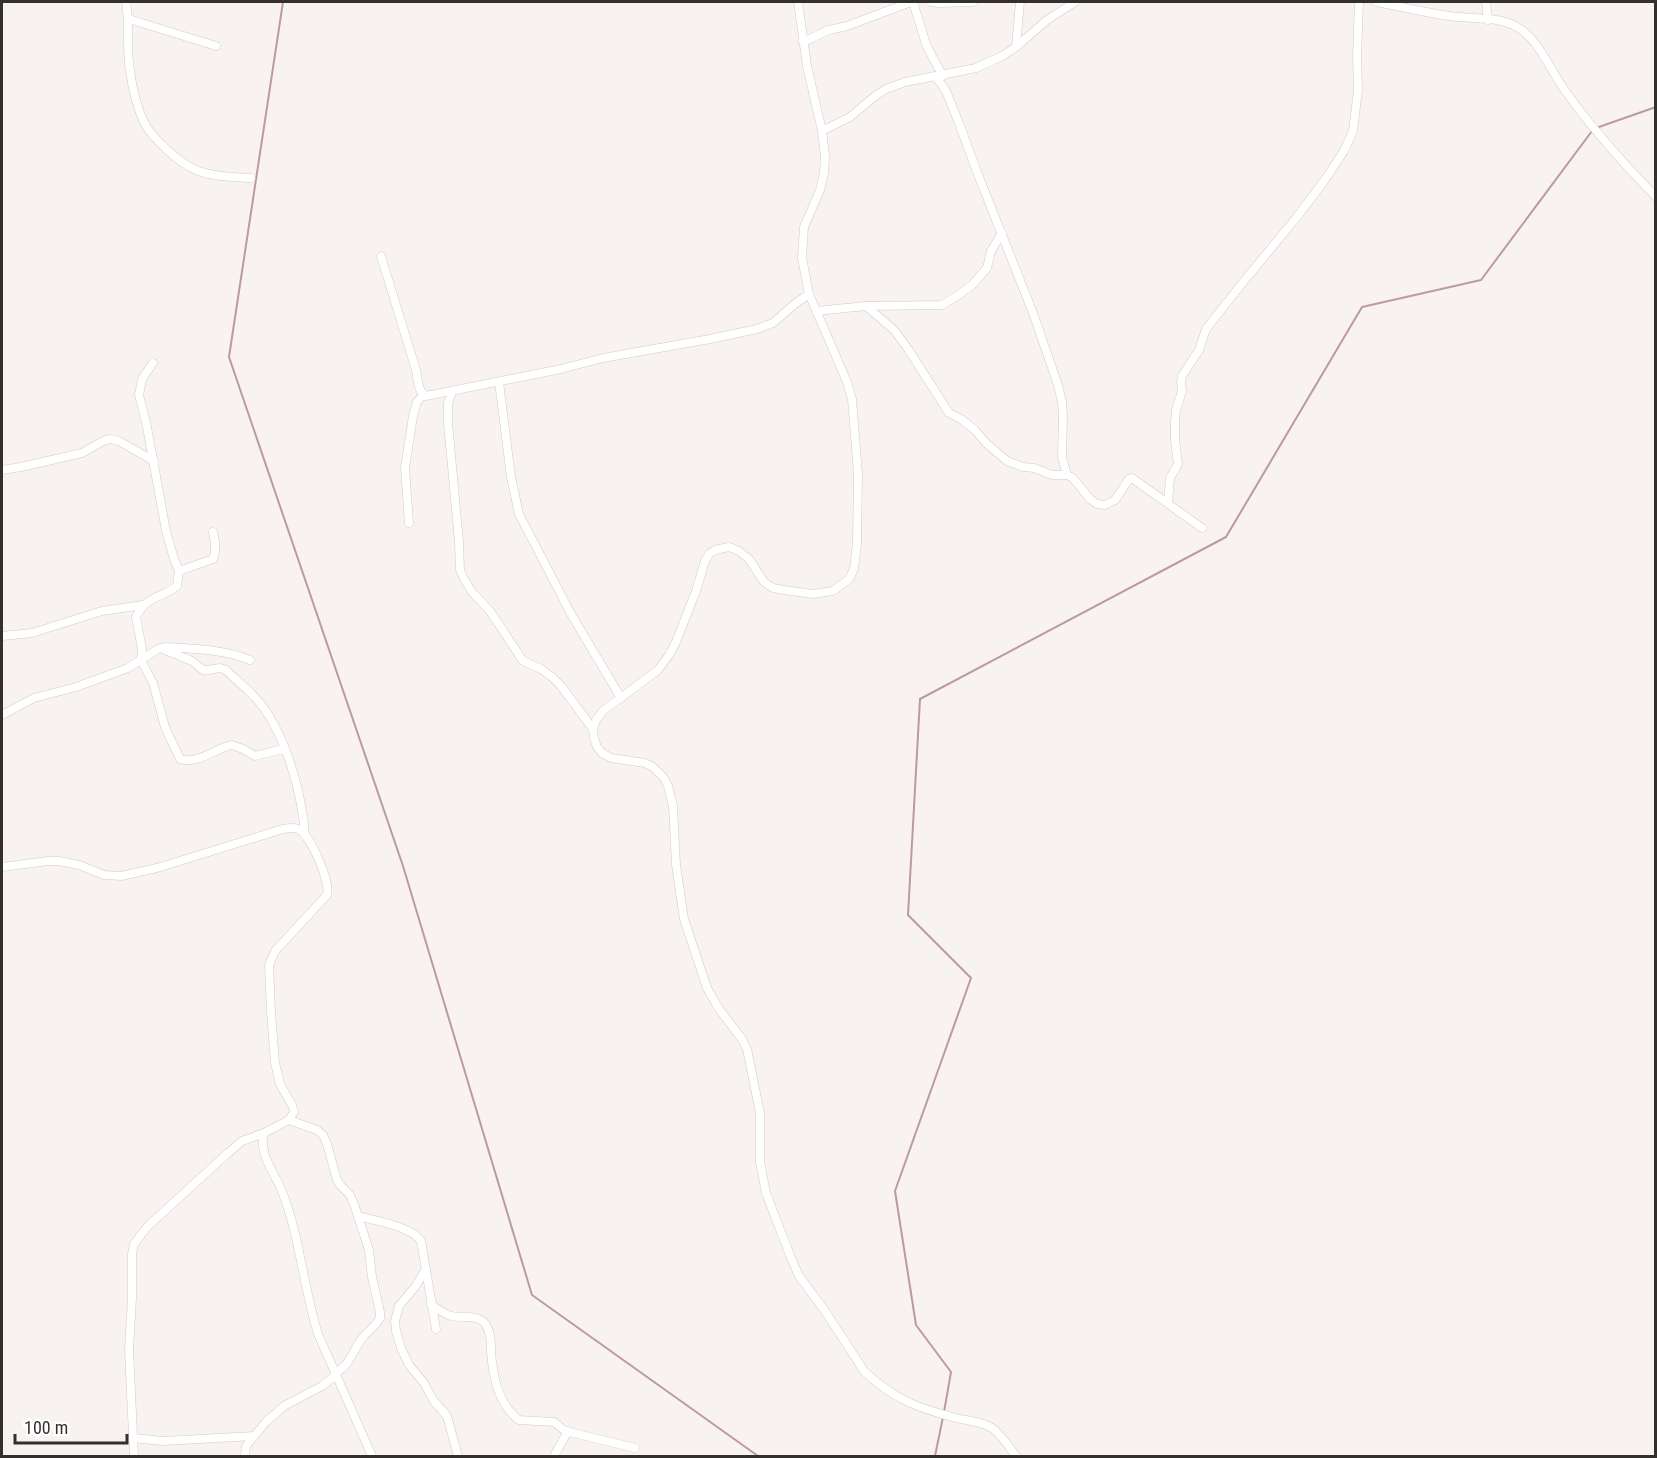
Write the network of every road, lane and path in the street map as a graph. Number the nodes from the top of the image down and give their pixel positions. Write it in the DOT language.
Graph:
graph roads {
  1 [pos="126,2"];
  2 [pos="798,2"];
  3 [pos="912,2"];
  4 [pos="931,2"];
  5 [pos="973,2"];
  6 [pos="1020,2"];
  7 [pos="1075,2"];
  8 [pos="1359,2"];
  9 [pos="1377,2"];
  10 [pos="1486,2"];
  11 [pos="129,20"];
  12 [pos="1488,20"];
  13 [pos="803,42"];
  14 [pos="216,46"];
  15 [pos="1016,47"];
  16 [pos="940,76"];
  17 [pos="822,131"];
  18 [pos="251,178"];
  19 [pos="1656,197"];
  20 [pos="1002,233"];
  21 [pos="381,256"];
  22 [pos="809,294"];
  23 [pos="866,306"];
  24 [pos="816,311"];
  25 [pos="153,363"];
  26 [pos="499,382"];
  27 [pos="452,392"];
  28 [pos="423,395"];
  29 [pos="154,460"];
  30 [pos="2,470"];
  31 [pos="1067,475"];
  32 [pos="1168,503"];
  33 [pos="409,523"];
  34 [pos="1202,528"];
  35 [pos="213,532"];
  36 [pos="179,571"];
  37 [pos="143,605"];
  38 [pos="2,636"];
  39 [pos="162,648"];
  40 [pos="141,660"];
  41 [pos="250,660"];
  42 [pos="621,698"];
  43 [pos="2,715"];
  44 [pos="593,729"];
  45 [pos="285,748"];
  46 [pos="306,837"];
  47 [pos="2,867"];
  48 [pos="289,1120"];
  49 [pos="264,1133"];
  50 [pos="358,1216"];
  51 [pos="426,1269"];
  52 [pos="431,1304"];
  53 [pos="436,1329"];
  54 [pos="336,1374"];
  55 [pos="568,1431"];
  56 [pos="254,1436"];
  57 [pos="134,1438"];
  58 [pos="635,1448"];
  59 [pos="134,1456"];
  60 [pos="245,1456"];
  61 [pos="372,1456"];
  62 [pos="458,1456"];
  63 [pos="554,1456"];
  64 [pos="1016,1456"];
  1 -- 11 [label="street"];
  2 -- 13 [label="street"];
  3 -- 13 [label="street"];
  3 -- 16 [label="street"];
  4 -- 5 [label="street"];
  6 -- 15 [label="street"];
  7 -- 15 [label="street"];
  8 -- 32 [label="street"];
  9 -- 12 [label="street"];
  10 -- 12 [label="street"];
  11 -- 14 [label="street"];
  11 -- 18 [label="street"];
  12 -- 19 [label="street"];
  13 -- 17 [label="street"];
  15 -- 16 [label="street"];
  16 -- 17 [label="street"];
  16 -- 20 [label="street"];
  17 -- 22 [label="street"];
  20 -- 23 [label="street"];
  20 -- 31 [label="street"];
  21 -- 28 [label="street"];
  22 -- 24 [label="street"];
  22 -- 26 [label="street"];
  23 -- 24 [label="street"];
  23 -- 31 [label="street"];
  24 -- 42 [label="street"];
  25 -- 29 [label="street"];
  26 -- 27 [label="street"];
  26 -- 42 [label="street"];
  27 -- 28 [label="street"];
  27 -- 44 [label="street"];
  28 -- 33 [label="street"];
  29 -- 30 [label="street"];
  29 -- 36 [label="street"];
  31 -- 32 [label="street"];
  32 -- 34 [label="street"];
  35 -- 36 [label="street"];
  36 -- 37 [label="street"];
  37 -- 38 [label="street"];
  37 -- 40 [label="street"];
  39 -- 40 [label="street"];
  39 -- 41 [label="street"];
  39 -- 45 [label="street"];
  40 -- 43 [label="street"];
  40 -- 45 [label="street"];
  42 -- 44 [label="street"];
  44 -- 64 [label="street"];
  45 -- 46 [label="street"];
  46 -- 47 [label="street"];
  46 -- 48 [label="street"];
  48 -- 49 [label="street"];
  48 -- 50 [label="street"];
  49 -- 54 [label="street"];
  49 -- 57 [label="street"];
  50 -- 51 [label="street"];
  50 -- 54 [label="street"];
  51 -- 52 [label="street"];
  51 -- 62 [label="street"];
  52 -- 53 [label="street"];
  52 -- 55 [label="street"];
  54 -- 56 [label="street"];
  54 -- 61 [label="street"];
  55 -- 58 [label="street"];
  55 -- 63 [label="street"];
  56 -- 57 [label="street"];
  56 -- 60 [label="street"];
  57 -- 59 [label="street"];
}
